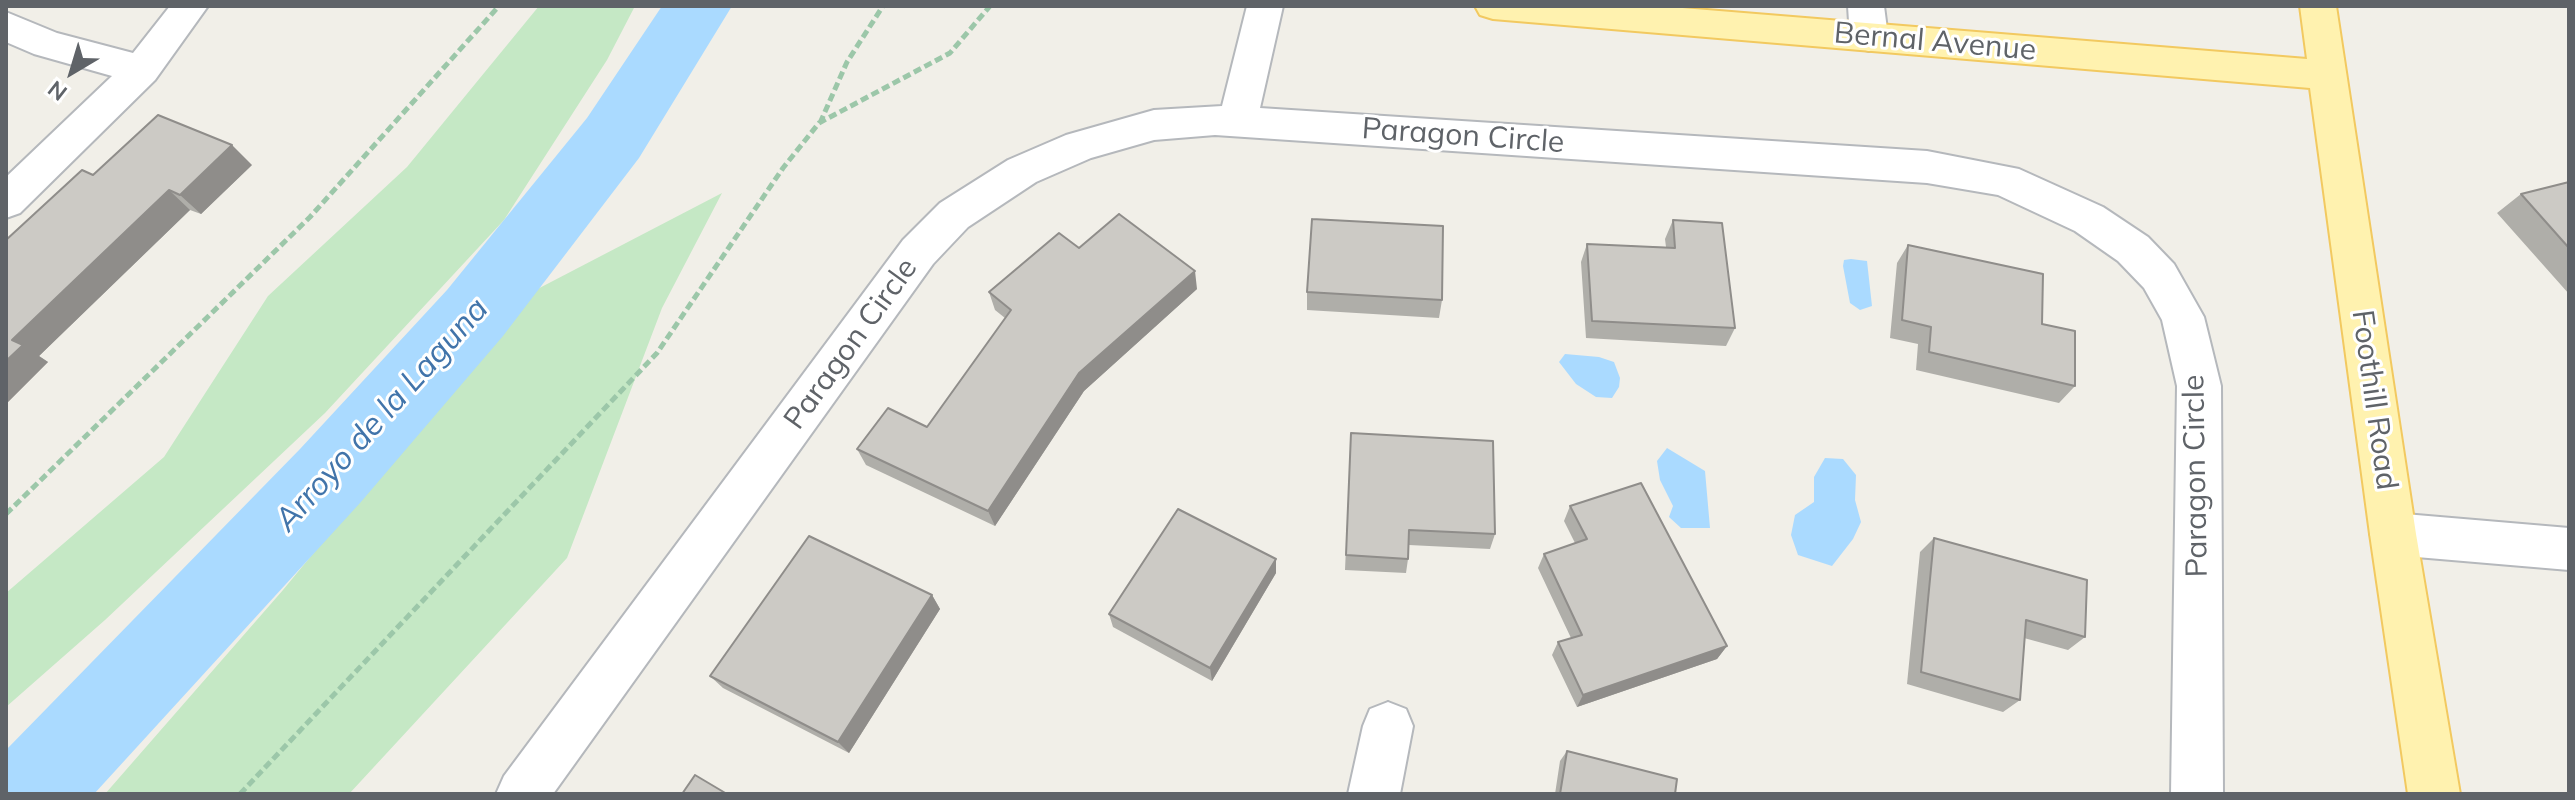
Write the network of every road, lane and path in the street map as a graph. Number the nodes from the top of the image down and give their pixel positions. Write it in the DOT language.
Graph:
graph roads {
  1 [pos="190,6"];
  2 [pos="499,6"];
  3 [pos="883,6"];
  4 [pos="990,6"];
  5 [pos="1265,6"];
  6 [pos="1493,6"];
  7 [pos="2318,6"];
  8 [pos="1868,21"];
  9 [pos="6,26"];
  10 [pos="142,70"];
  11 [pos="2328,75"];
  12 [pos="1238,121"];
  13 [pos="819,123"];
  14 [pos="6,202"];
  15 [pos="6,514"];
  16 [pos="2393,534"];
  17 [pos="2569,549"];
  18 [pos="1388,726"];
  19 [pos="240,794"];
  20 [pos="522,794"];
  21 [pos="1374,794"];
  22 [pos="2197,794"];
  23 [pos="2434,794"];
  1 -- 10 [label="street"];
  2 -- 15 [label="path"];
  3 -- 13 [label="path"];
  4 -- 13 [label="path"];
  5 -- 12 [label="street"];
  6 -- 8 [label="main road, Bernal Avenue"];
  7 -- 11 [label="main road, Foothill Road"];
  8 -- 11 [label="main road, Bernal Avenue"];
  9 -- 10 [label="street"];
  10 -- 14 [label="street"];
  11 -- 16 [label="main road, Foothill Road"];
  12 -- 20 [label="street, Paragon Circle"];
  12 -- 22 [label="street, Paragon Circle"];
  13 -- 19 [label="path"];
  16 -- 17 [label="street"];
  16 -- 23 [label="main road, Foothill Road"];
  18 -- 21 [label="street"];
}
